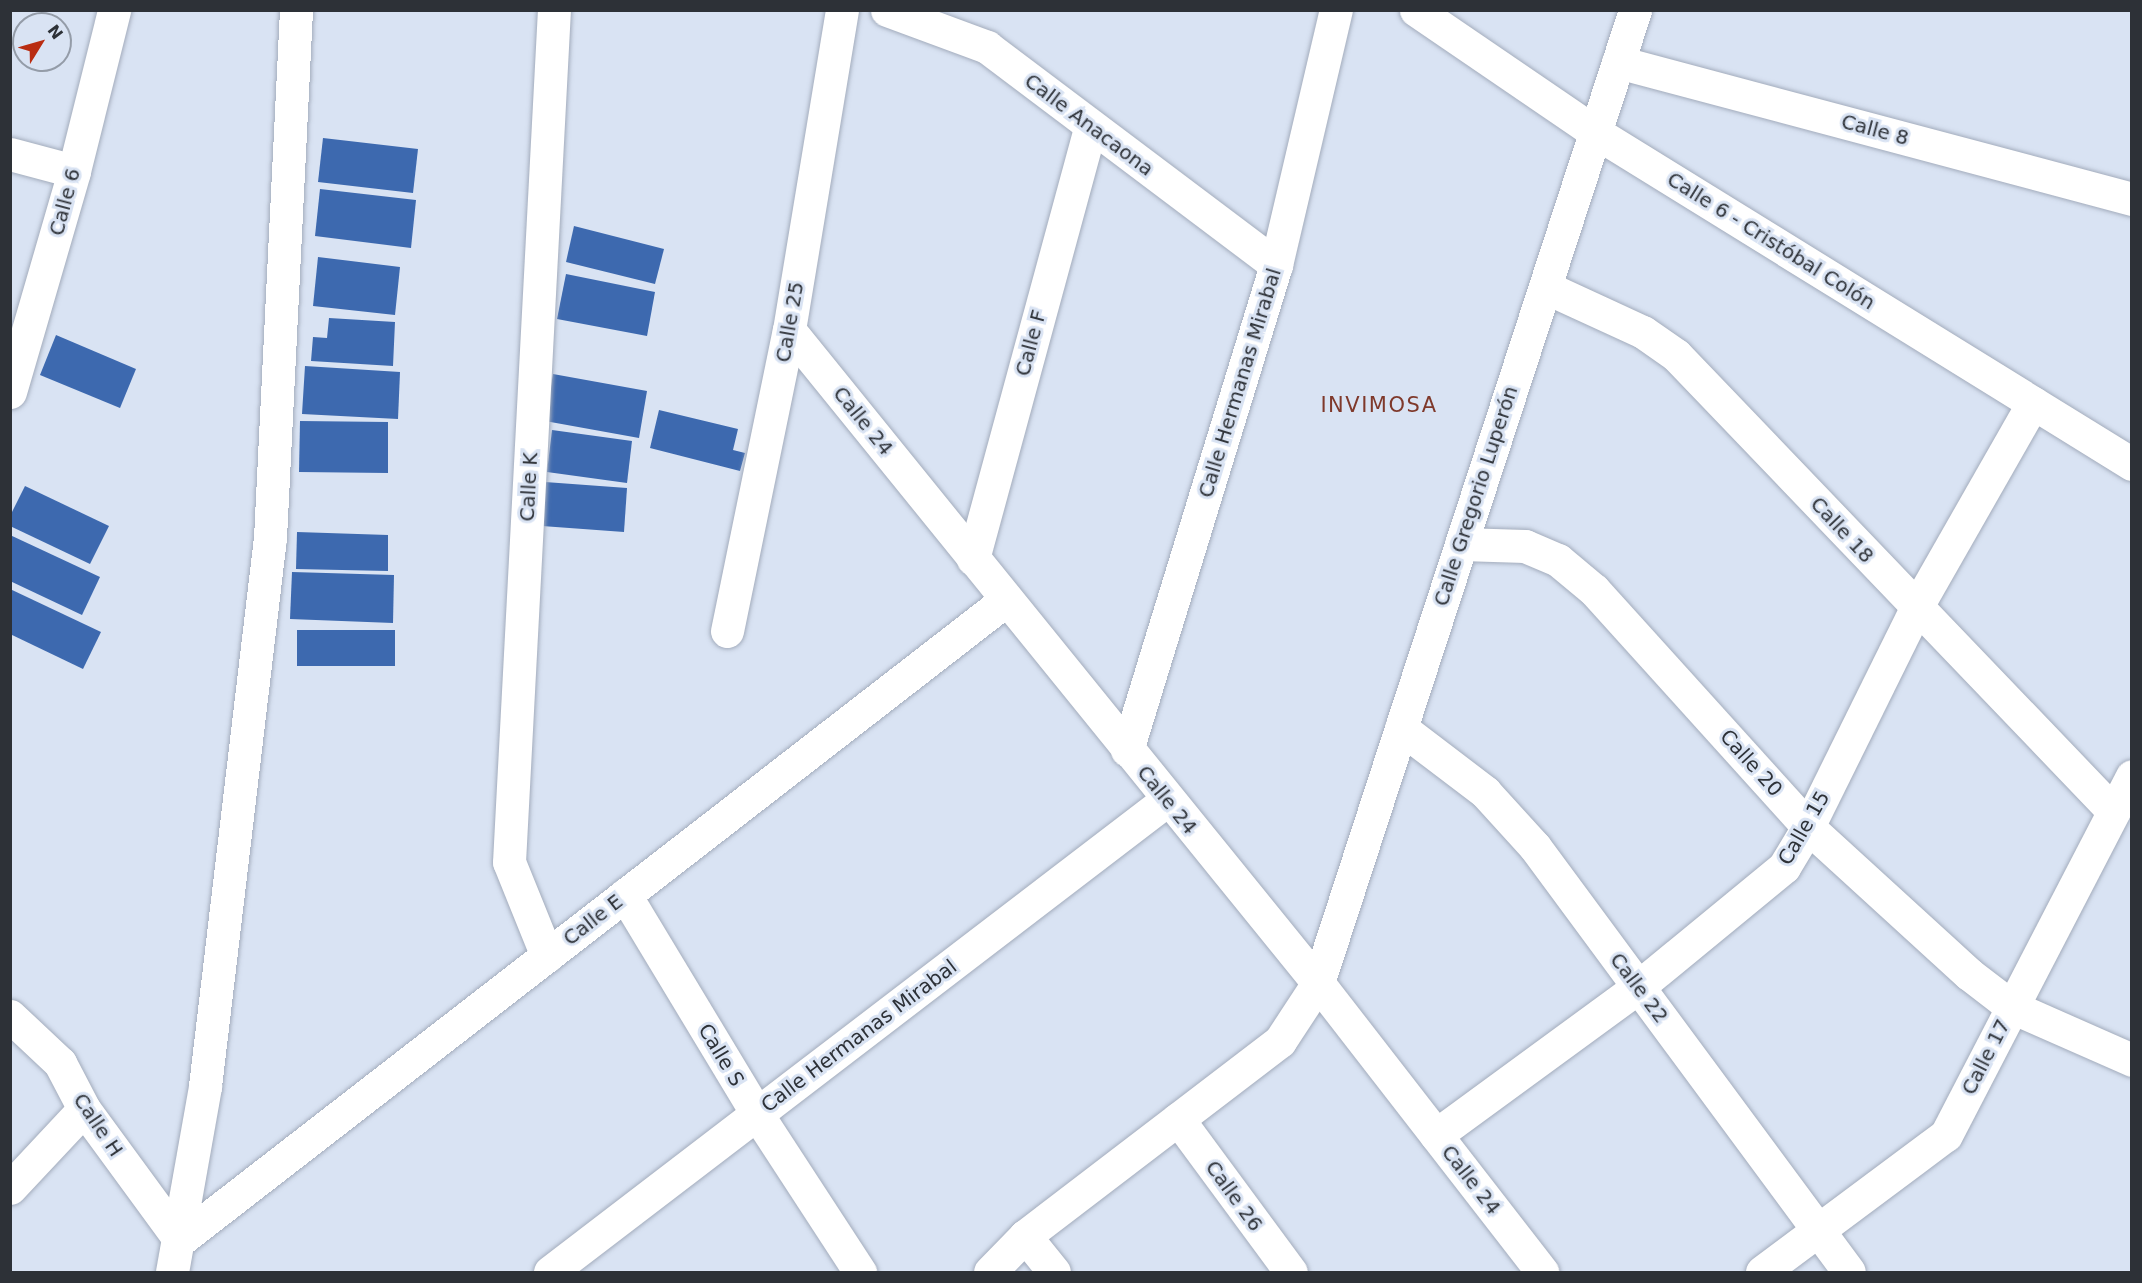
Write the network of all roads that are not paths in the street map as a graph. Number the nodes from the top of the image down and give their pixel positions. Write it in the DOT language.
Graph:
graph roads {
  1 [pos="114,10"];
  2 [pos="296,10"];
  3 [pos="554,10"];
  4 [pos="842,10"];
  5 [pos="887,10"];
  6 [pos="1336,10"];
  7 [pos="1416,10"];
  8 [pos="1635,10"];
  9 [pos="1618,62"];
  10 [pos="1090,127"];
  11 [pos="1595,132"];
  12 [pos="10,154"];
  13 [pos="74,171"];
  14 [pos="2132,199"];
  15 [pos="1276,265"];
  16 [pos="1545,287"];
  17 [pos="789,330"];
  18 [pos="10,392"];
  19 [pos="2033,403"];
  20 [pos="2132,464"];
  21 [pos="1461,544"];
  22 [pos="973,559"];
  23 [pos="1006,600"];
  24 [pos="1916,608"];
  25 [pos="727,632"];
  26 [pos="1401,728"];
  27 [pos="1127,750"];
  28 [pos="2132,776"];
  29 [pos="1167,800"];
  30 [pos="2113,811"];
  31 [pos="1808,827"];
  32 [pos="625,895"];
  33 [pos="547,956"];
  34 [pos="1318,983"];
  35 [pos="1638,987"];
  36 [pos="2012,1007"];
  37 [pos="10,1016"];
  38 [pos="2132,1060"];
  39 [pos="84,1109"];
  40 [pos="757,1114"];
  41 [pos="1178,1119"];
  42 [pos="1436,1135"];
  43 [pos="10,1188"];
  44 [pos="1819,1230"];
  45 [pos="1025,1236"];
  46 [pos="180,1240"];
  47 [pos="566,1268"];
  48 [pos="172,1272"];
  49 [pos="860,1272"];
  50 [pos="990,1272"];
  51 [pos="1054,1272"];
  52 [pos="1291,1272"];
  53 [pos="1542,1272"];
  54 [pos="1762,1272"];
  55 [pos="1849,1272"];
  1 -- 13 [label="street, Calle 6"];
  2 -- 46 [label="street"];
  3 -- 33 [label="street, Calle K"];
  4 -- 17 [label="street, Calle 25"];
  5 -- 10 [label="street, Calle Anacaona"];
  6 -- 15 [label="street, Calle Hermanas Mirabal"];
  7 -- 11 [label="street, Calle 6 - Cristóbal Colón"];
  8 -- 9 [label="street, Calle Gregorio Luperón"];
  9 -- 11 [label="street, Calle Gregorio Luperón"];
  9 -- 14 [label="street, Calle 8"];
  10 -- 15 [label="street, Calle Anacaona"];
  10 -- 22 [label="street, Calle F"];
  11 -- 16 [label="street, Calle Gregorio Luperón"];
  11 -- 19 [label="street, Calle 6 - Cristóbal Colón"];
  12 -- 13 [label="street"];
  13 -- 18 [label="street, Calle 6"];
  15 -- 27 [label="street, Calle Hermanas Mirabal"];
  16 -- 21 [label="street, Calle Gregorio Luperón"];
  16 -- 24 [label="street, Calle 18"];
  17 -- 22 [label="street, Calle 24"];
  17 -- 25 [label="street, Calle 25"];
  19 -- 20 [label="street, Calle 6 - Cristóbal Colón"];
  19 -- 24 [label="street, Calle 15"];
  21 -- 26 [label="street, Calle Gregorio Luperón"];
  21 -- 31 [label="street, Calle 20"];
  22 -- 23 [label="street, Calle 24"];
  23 -- 27 [label="street, Calle 24"];
  23 -- 32 [label="street, Calle E"];
  24 -- 30 [label="street, Calle 18"];
  24 -- 31 [label="street, Calle 15"];
  26 -- 34 [label="street, Calle Gregorio Luperón"];
  26 -- 35 [label="street, Calle 22"];
  27 -- 29 [label="street, Calle 24"];
  28 -- 30 [label="street, Calle 17"];
  29 -- 34 [label="street, Calle 24"];
  29 -- 40 [label="street, Calle Hermanas Mirabal"];
  30 -- 36 [label="street, Calle 17"];
  31 -- 35 [label="street, Calle 15"];
  31 -- 36 [label="street, Calle 20"];
  32 -- 33 [label="street, Calle E"];
  32 -- 40 [label="street, Calle S"];
  33 -- 46 [label="street, Calle E"];
  34 -- 41 [label="street, Calle Gregorio Luperón"];
  34 -- 42 [label="street, Calle 24"];
  35 -- 42 [label="street, Calle 15"];
  35 -- 44 [label="street, Calle 22"];
  36 -- 38 [label="street, Calle 20"];
  36 -- 44 [label="street, Calle 17"];
  37 -- 39 [label="street, Calle H"];
  39 -- 43 [label="street"];
  39 -- 46 [label="street, Calle H"];
  40 -- 47 [label="street, Calle Hermanas Mirabal"];
  40 -- 49 [label="street, Calle S"];
  41 -- 45 [label="street, Calle Gregorio Luperón"];
  41 -- 52 [label="street, Calle 26"];
  42 -- 53 [label="street, Calle 24"];
  44 -- 54 [label="street, Calle 17"];
  44 -- 55 [label="street, Calle 22"];
  45 -- 50 [label="street, Calle Gregorio Luperón"];
  45 -- 51 [label="street"];
  46 -- 48 [label="street"];
}
